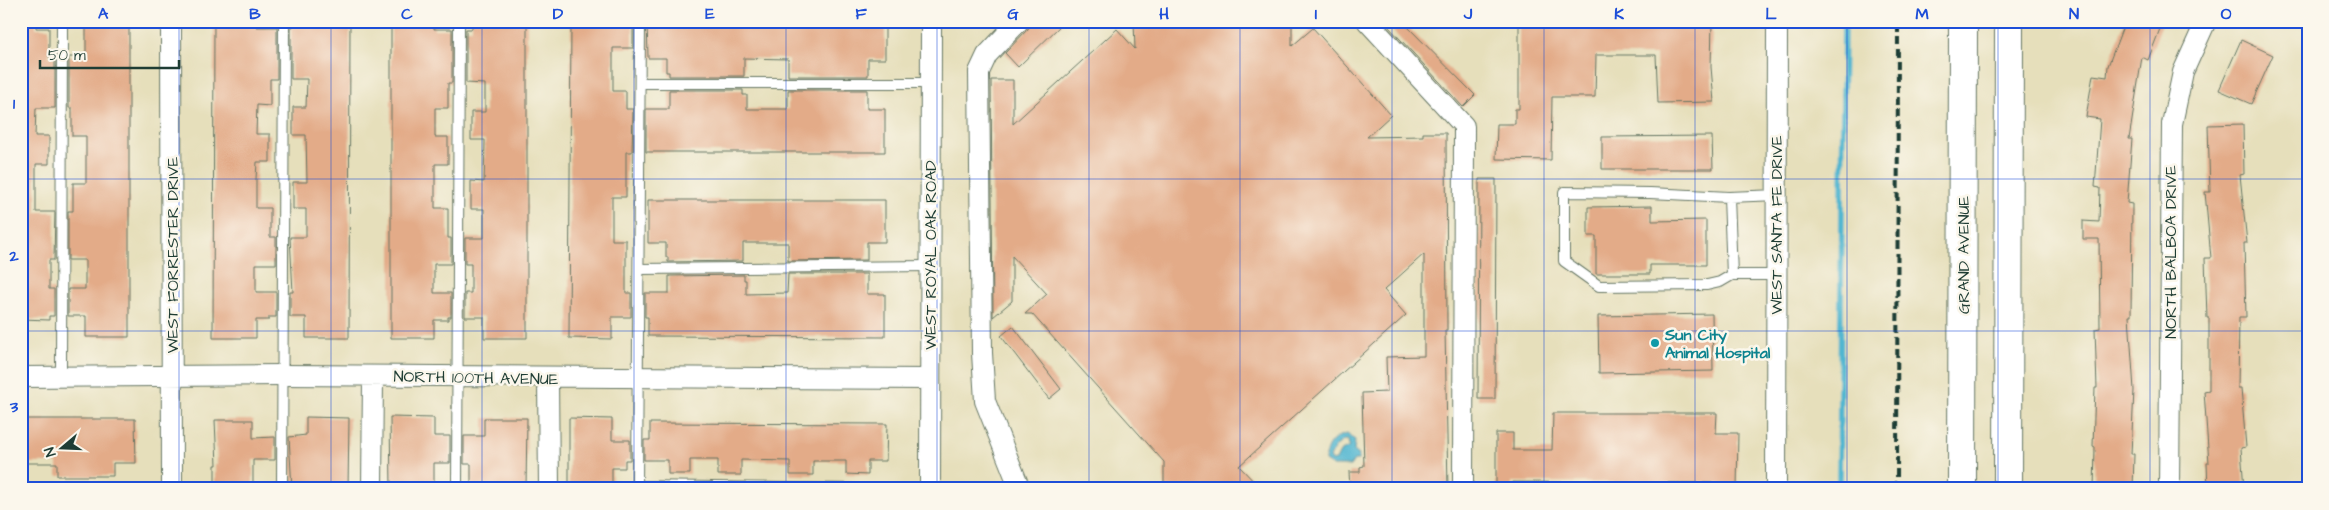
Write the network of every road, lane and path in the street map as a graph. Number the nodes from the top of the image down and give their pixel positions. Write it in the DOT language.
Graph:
graph roads {
  1 [pos="62,21"];
  2 [pos="172,21"];
  3 [pos="284,21"];
  4 [pos="459,21"];
  5 [pos="640,21"];
  6 [pos="931,21"];
  7 [pos="1019,21"];
  8 [pos="1367,21"];
  9 [pos="1777,21"];
  10 [pos="1963,21"];
  11 [pos="2009,21"];
  12 [pos="2206,21"];
  13 [pos="640,83"];
  14 [pos="930,83"];
  15 [pos="1777,195"];
  16 [pos="1729,197"];
  17 [pos="930,266"];
  18 [pos="639,269"];
  19 [pos="1732,275"];
  20 [pos="1776,275"];
  21 [pos="283,375"];
  22 [pos="61,376"];
  23 [pos="173,376"];
  24 [pos="373,376"];
  25 [pos="21,377"];
  26 [pos="457,377"];
  27 [pos="548,378"];
  28 [pos="638,379"];
  29 [pos="930,379"];
  30 [pos="637,487"];
  31 [pos="172,489"];
  32 [pos="282,489"];
  33 [pos="372,489"];
  34 [pos="457,489"];
  35 [pos="549,489"];
  36 [pos="859,489"];
  37 [pos="930,489"];
  38 [pos="1020,489"];
  39 [pos="1463,489"];
  40 [pos="1776,489"];
  41 [pos="1962,489"];
  42 [pos="2008,489"];
  43 [pos="2169,489"];
  1 -- 22 [label="lane"];
  2 -- 23 [label="street, WEST FORRESTER DRIVE"];
  3 -- 21 [label="lane"];
  4 -- 26 [label="lane"];
  5 -- 13 [label="lane"];
  6 -- 14 [label="street, WEST ROYAL OAK ROAD"];
  7 -- 38 [label="street"];
  8 -- 39 [label="street"];
  9 -- 15 [label="street, WEST SANTA FE DRIVE"];
  10 -- 41 [label="highway, GRAND AVENUE"];
  11 -- 42 [label="highway"];
  12 -- 43 [label="street, NORTH BALBOA DRIVE"];
  13 -- 14 [label="lane"];
  13 -- 18 [label="lane"];
  14 -- 17 [label="street, WEST ROYAL OAK ROAD"];
  15 -- 16 [label="lane"];
  15 -- 20 [label="street, WEST SANTA FE DRIVE"];
  16 -- 19 [label="lane"];
  16 -- 19 [label="lane"];
  17 -- 18 [label="lane"];
  17 -- 29 [label="street, WEST ROYAL OAK ROAD"];
  18 -- 28 [label="lane"];
  19 -- 20 [label="lane"];
  20 -- 40 [label="street, WEST SANTA FE DRIVE"];
  21 -- 23 [label="street, NORTH 100TH AVENUE"];
  21 -- 24 [label="street, NORTH 100TH AVENUE"];
  21 -- 32 [label="lane"];
  22 -- 23 [label="street, NORTH 100TH AVENUE"];
  22 -- 25 [label="street, NORTH 100TH AVENUE"];
  23 -- 31 [label="street, WEST FORRESTER DRIVE"];
  24 -- 26 [label="street, NORTH 100TH AVENUE"];
  24 -- 33 [label="street"];
  26 -- 27 [label="street, NORTH 100TH AVENUE"];
  26 -- 34 [label="lane"];
  27 -- 28 [label="street, NORTH 100TH AVENUE"];
  27 -- 35 [label="street"];
  28 -- 29 [label="street, NORTH 100TH AVENUE"];
  28 -- 30 [label="lane"];
  29 -- 37 [label="street, WEST ROYAL OAK ROAD"];
  30 -- 36 [label="lane"];
}
